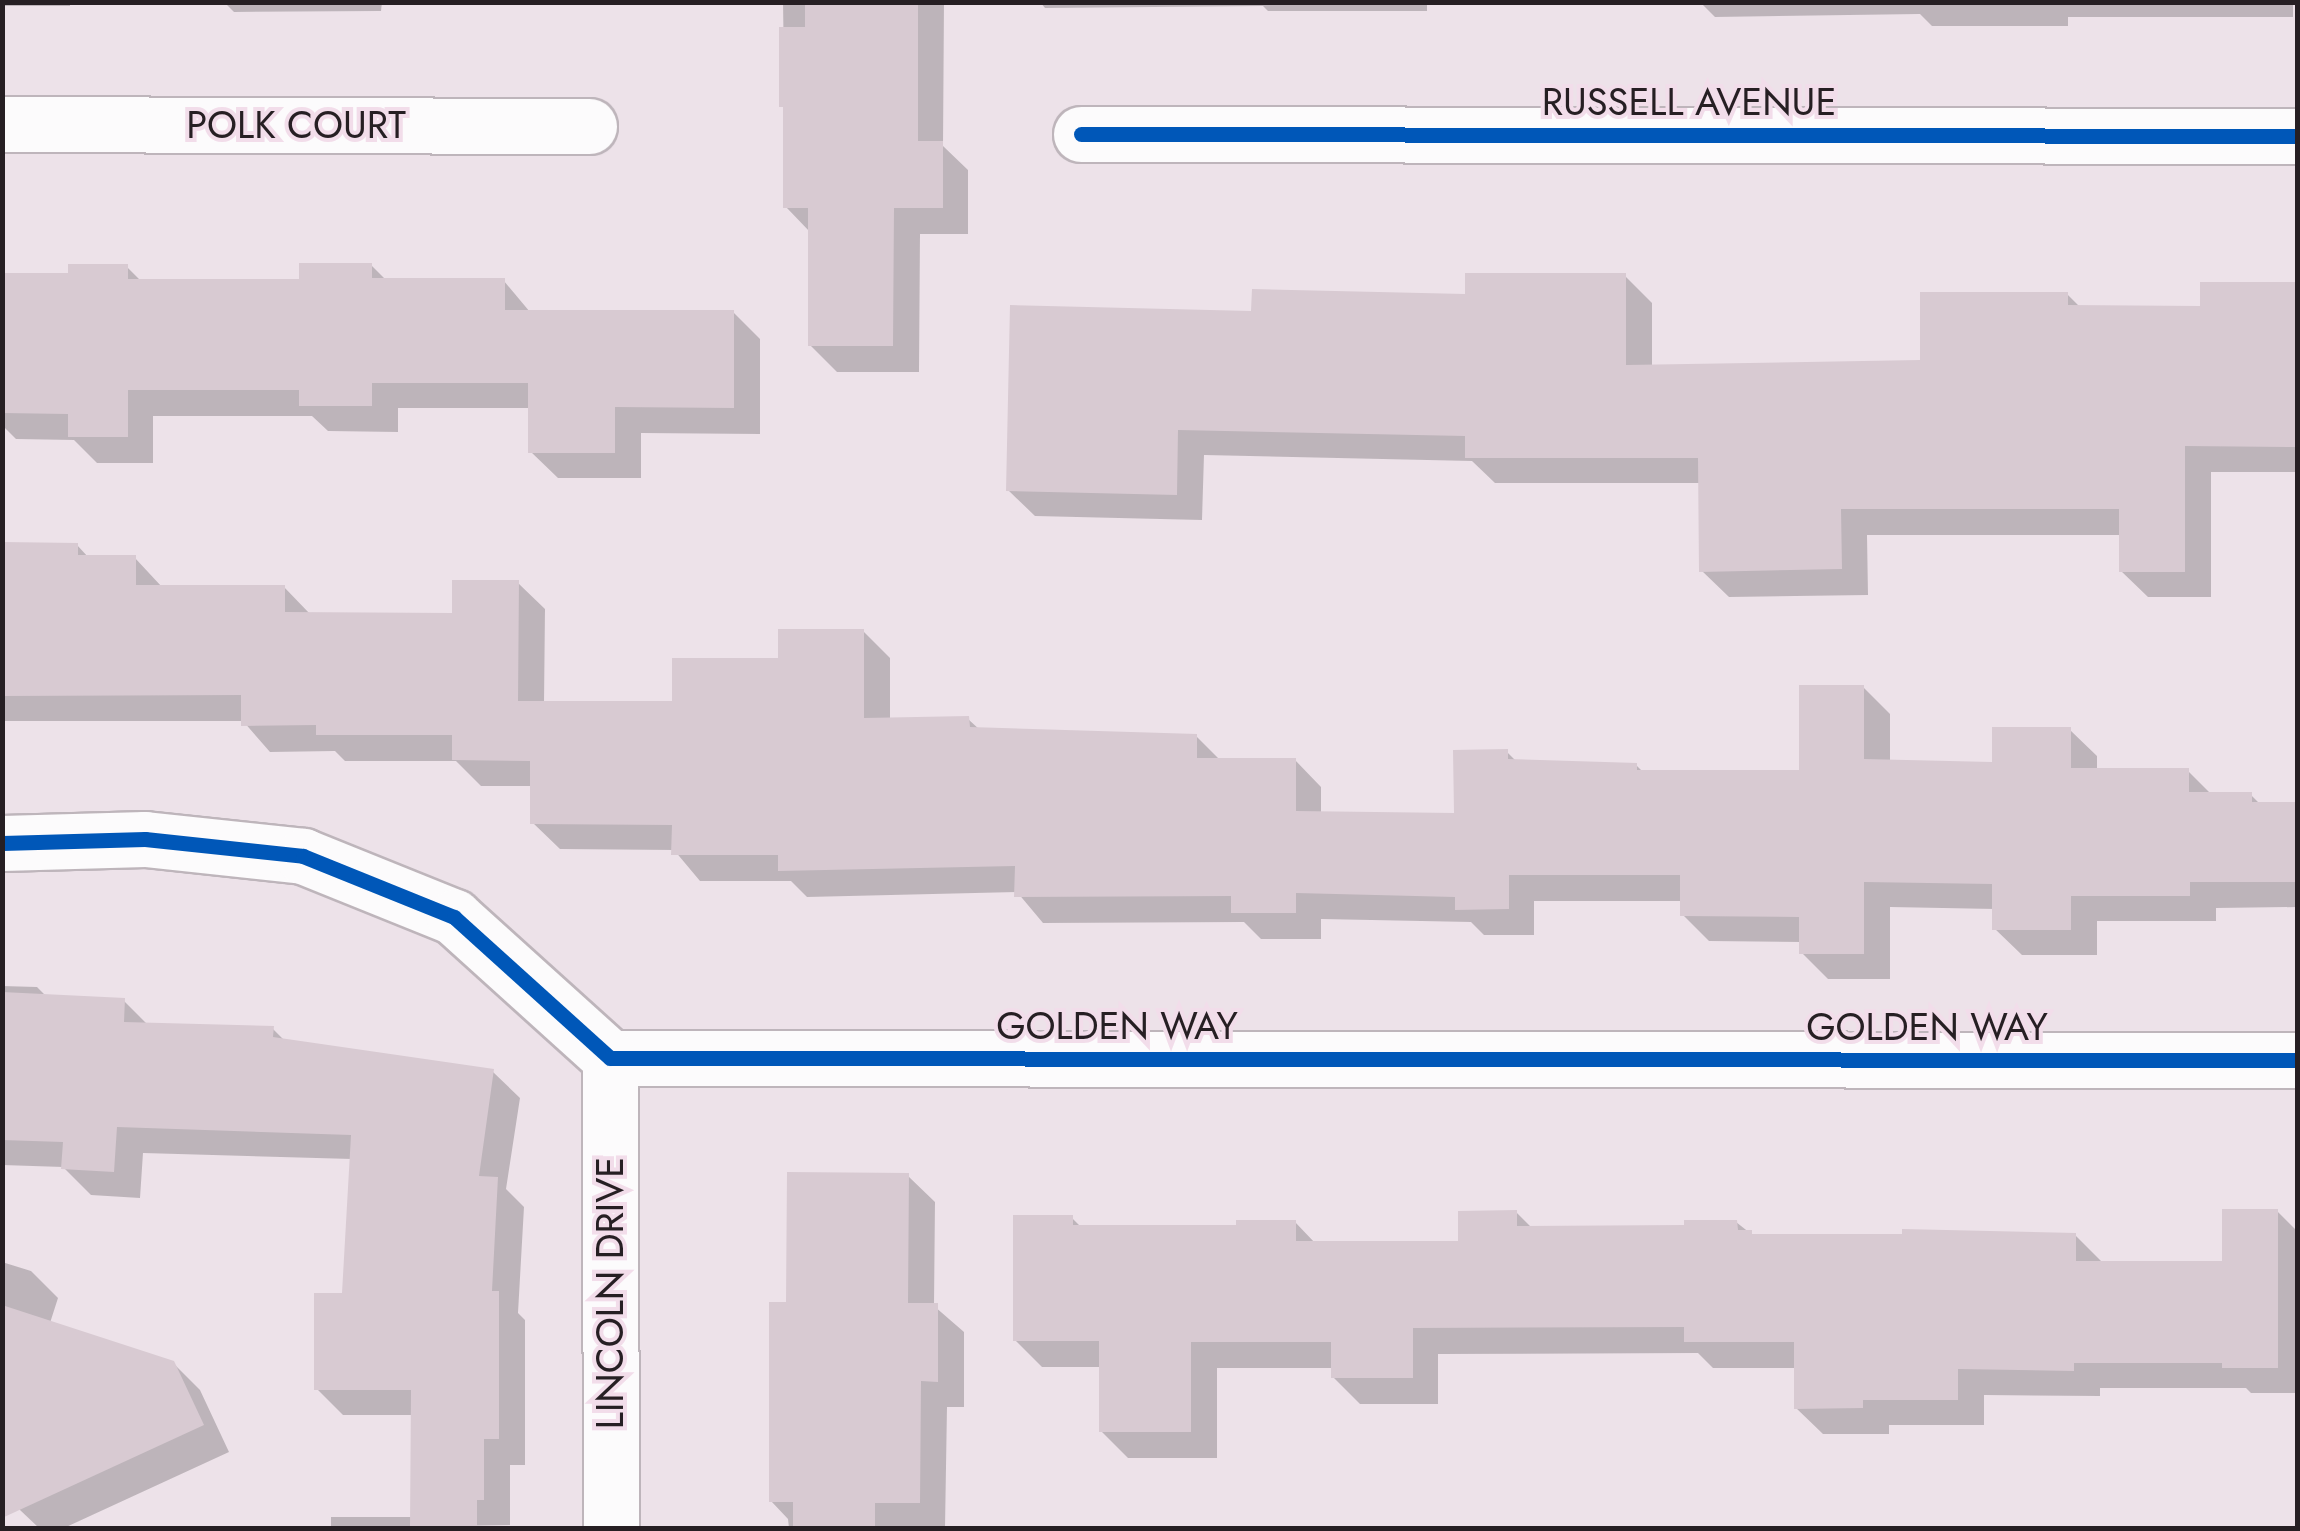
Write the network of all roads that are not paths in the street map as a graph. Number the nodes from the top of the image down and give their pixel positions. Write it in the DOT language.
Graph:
graph roads {
  1 [pos="2,124"];
  2 [pos="590,126"];
  3 [pos="1081,134"];
  4 [pos="2298,136"];
  5 [pos="2,844"];
  6 [pos="610,1058"];
  7 [pos="2298,1060"];
  8 [pos="610,1528"];
  1 -- 2 [label="street, POLK COURT"];
  3 -- 4 [label="street, RUSSELL AVENUE"];
  5 -- 6 [label="street"];
  6 -- 7 [label="street, GOLDEN WAY"];
  6 -- 8 [label="street, LINCOLN DRIVE"];
}
